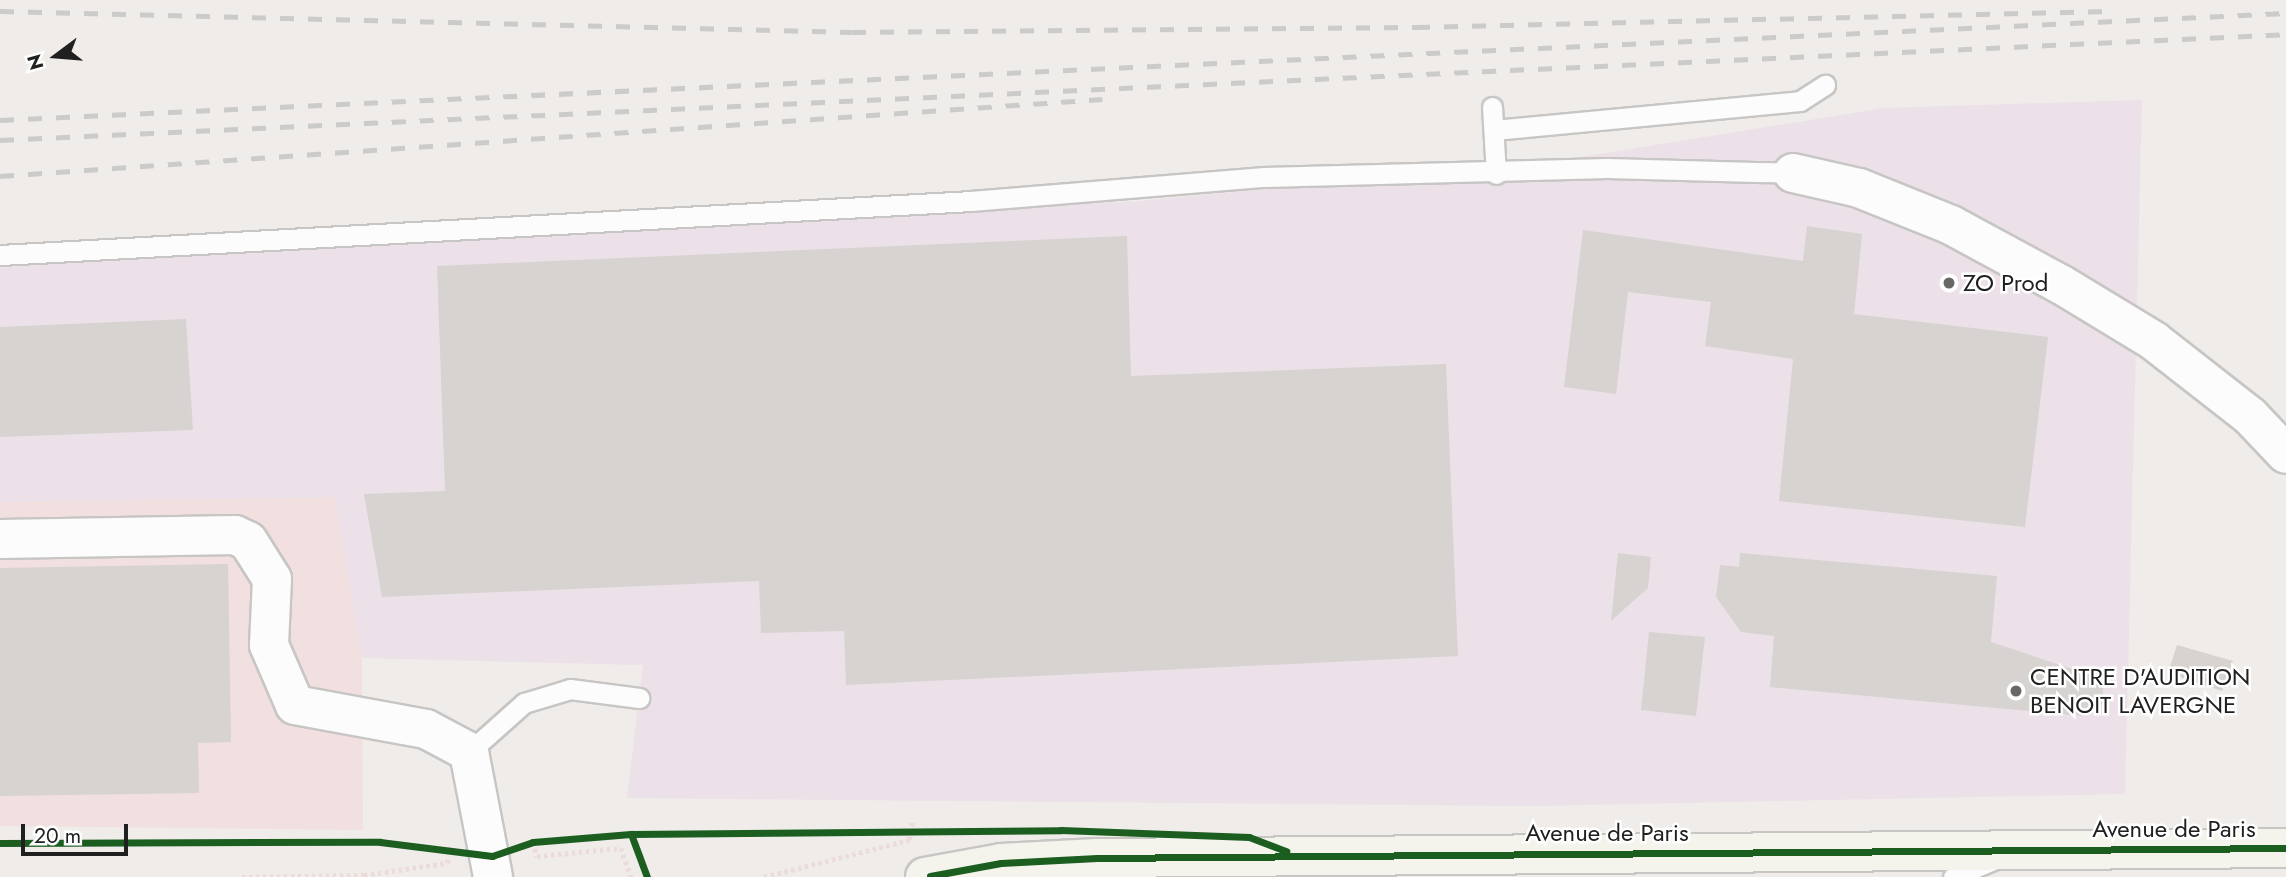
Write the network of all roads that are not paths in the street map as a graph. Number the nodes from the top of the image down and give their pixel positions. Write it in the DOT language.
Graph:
graph roads {
  1 [pos="1825,85"];
  2 [pos="1493,107"];
  3 [pos="1494,130"];
  4 [pos="1793,173"];
  5 [pos="1496,174"];
  6 [pos="0,255"];
  7 [pos="2286,454"];
  8 [pos="0,539"];
  9 [pos="639,698"];
  10 [pos="469,752"];
  11 [pos="2019,848"];
  12 [pos="2286,848"];
  13 [pos="494,877"];
  14 [pos="927,877"];
  15 [pos="1953,877"];
  1 -- 3 [label="lane"];
  2 -- 3 [label="lane"];
  3 -- 5 [label="lane"];
  4 -- 5 [label="lane"];
  4 -- 7 [label="street"];
  5 -- 6 [label="lane"];
  8 -- 10 [label="street"];
  9 -- 10 [label="lane"];
  10 -- 13 [label="street"];
  11 -- 12 [label="main road, Avenue de Paris"];
  11 -- 14 [label="main road, Avenue de Paris"];
  11 -- 15 [label="lane"];
}
